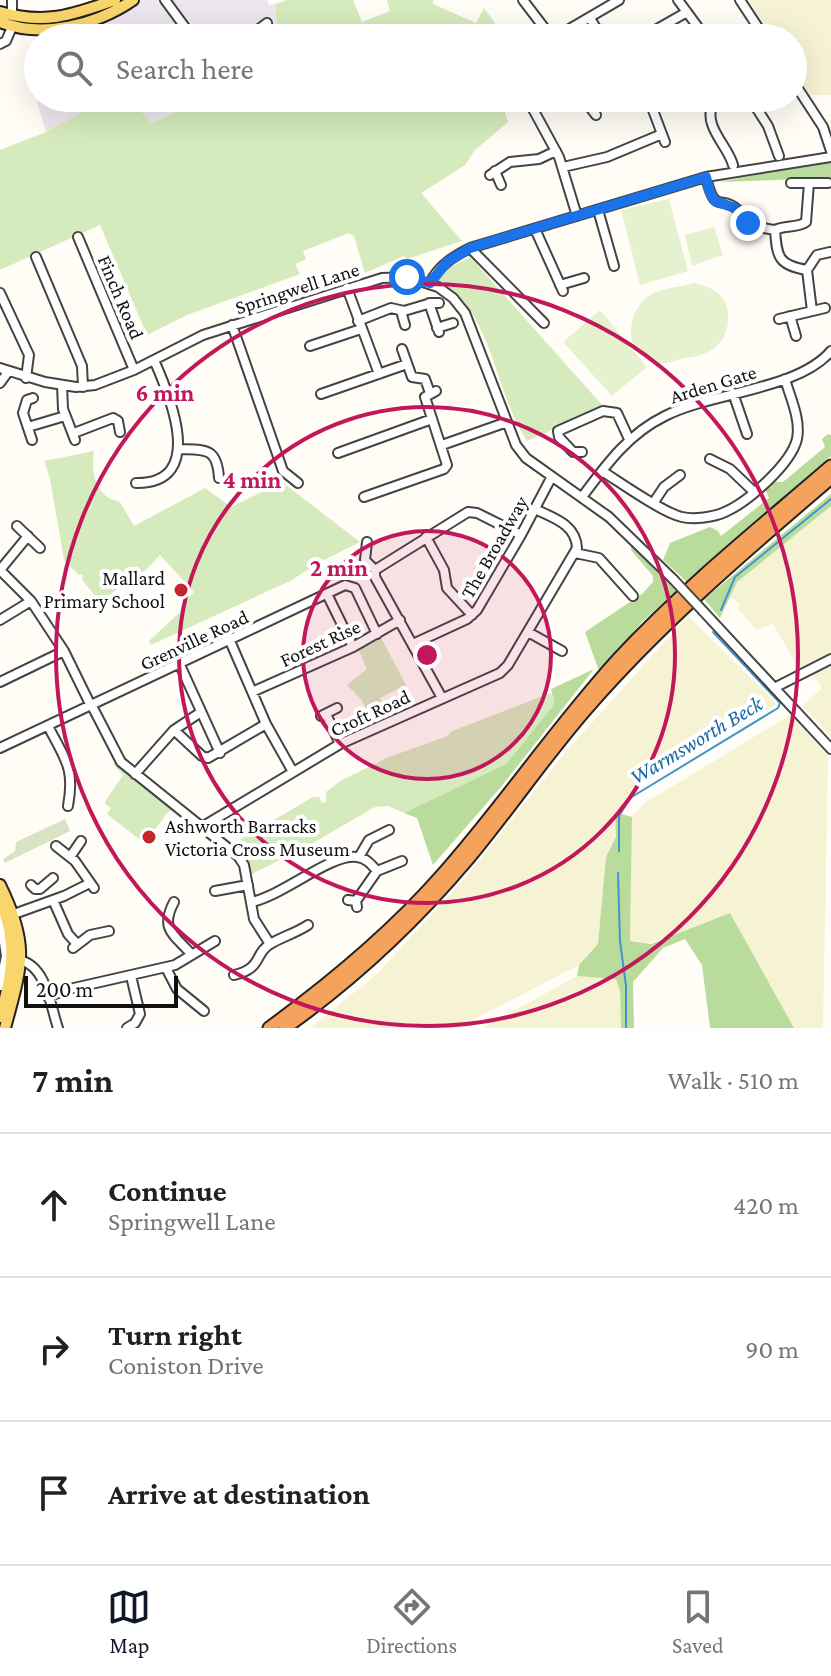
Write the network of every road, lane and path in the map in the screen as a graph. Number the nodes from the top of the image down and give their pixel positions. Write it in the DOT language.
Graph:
graph roads {
  1 [pos="12,0"];
  2 [pos="115,0"];
  3 [pos="133,0"];
  4 [pos="165,0"];
  5 [pos="523,0"];
  6 [pos="619,0"];
  7 [pos="678,0"];
  8 [pos="740,0"];
  9 [pos="603,4"];
  10 [pos="0,12"];
  11 [pos="687,12"];
  12 [pos="12,15"];
  13 [pos="590,18"];
  14 [pos="0,22"];
  15 [pos="75,24"];
  16 [pos="183,24"];
  17 [pos="542,24"];
  18 [pos="579,24"];
  19 [pos="594,24"];
  20 [pos="666,24"];
  21 [pos="696,24"];
  22 [pos="756,24"];
  23 [pos="12,27"];
  24 [pos="24,28"];
  25 [pos="0,44"];
  26 [pos="807,102"];
  27 [pos="534,112"];
  28 [pos="594,112"];
  29 [pos="654,112"];
  30 [pos="711,112"];
  31 [pos="759,112"];
  32 [pos="596,115"];
  33 [pos="831,146"];
  34 [pos="556,151"];
  35 [pos="779,156"];
  36 [pos="831,157"];
  37 [pos="733,165"];
  38 [pos="563,167"];
  39 [pos="706,177"];
  40 [pos="791,183"];
  41 [pos="809,183"];
  42 [pos="828,183"];
  43 [pos="501,185"];
  44 [pos="598,210"];
  45 [pos="577,216"];
  46 [pos="535,229"];
  47 [pos="775,230"];
  48 [pos="78,237"];
  49 [pos="470,248"];
  50 [pos="830,252"];
  51 [pos="36,257"];
  52 [pos="614,266"];
  53 [pos="807,270"];
  54 [pos="584,278"];
  55 [pos="430,283"];
  56 [pos="347,288"];
  57 [pos="0,293"];
  58 [pos="429,303"];
  59 [pos="439,303"];
  60 [pos="825,308"];
  61 [pos="401,311"];
  62 [pos="812,311"];
  63 [pos="790,316"];
  64 [pos="779,319"];
  65 [pos="453,323"];
  66 [pos="544,323"];
  67 [pos="232,325"];
  68 [pos="359,325"];
  69 [pos="405,325"];
  70 [pos="796,336"];
  71 [pos="310,346"];
  72 [pos="402,349"];
  73 [pos="829,358"];
  74 [pos="154,360"];
  75 [pos="407,364"];
  76 [pos="4,370"];
  77 [pos="134,370"];
  78 [pos="379,374"];
  79 [pos="26,378"];
  80 [pos="785,379"];
  81 [pos="0,383"];
  82 [pos="62,385"];
  83 [pos="83,387"];
  84 [pos="733,393"];
  85 [pos="321,394"];
  86 [pos="33,398"];
  87 [pos="65,416"];
  88 [pos="432,419"];
  89 [pos="507,422"];
  90 [pos="28,427"];
  91 [pos="120,432"];
  92 [pos="747,434"];
  93 [pos="629,439"];
  94 [pos="32,440"];
  95 [pos="442,445"];
  96 [pos="178,449"];
  97 [pos="582,452"];
  98 [pos="338,453"];
  99 [pos="710,459"];
  100 [pos="831,466"];
  101 [pos="602,471"];
  102 [pos="680,475"];
  103 [pos="219,478"];
  104 [pos="551,478"];
  105 [pos="831,478"];
  106 [pos="136,483"];
  107 [pos="298,483"];
  108 [pos="753,491"];
  109 [pos="364,497"];
  110 [pos="582,497"];
  111 [pos="654,502"];
  112 [pos="535,509"];
  113 [pos="17,526"];
  114 [pos="521,535"];
  115 [pos="28,536"];
  116 [pos="426,537"];
  117 [pos="367,542"];
  118 [pos="40,548"];
  119 [pos="575,553"];
  120 [pos="0,570"];
  121 [pos="375,570"];
  122 [pos="327,594"];
  123 [pos="633,596"];
  124 [pos="31,601"];
  125 [pos="472,615"];
  126 [pos="0,620"];
  127 [pos="400,620"];
  128 [pos="528,632"];
  129 [pos="377,634"];
  130 [pos="230,641"];
  131 [pos="413,644"];
  132 [pos="353,647"];
  133 [pos="64,651"];
  134 [pos="562,651"];
  135 [pos="831,659"];
  136 [pos="180,665"];
  137 [pos="0,682"];
  138 [pos="774,688"];
  139 [pos="252,692"];
  140 [pos="442,698"];
  141 [pos="92,706"];
  142 [pos="337,708"];
  143 [pos="201,712"];
  144 [pos="266,724"];
  145 [pos="48,726"];
  146 [pos="174,730"];
  147 [pos="340,744"];
  148 [pos="0,748"];
  149 [pos="831,749"];
  150 [pos="220,753"];
  151 [pos="293,772"];
  152 [pos="135,774"];
  153 [pos="67,800"];
  154 [pos="202,827"];
  155 [pos="389,830"];
  156 [pos="81,841"];
  157 [pos="56,846"];
  158 [pos="70,857"];
  159 [pos="359,857"];
  160 [pos="402,861"];
  161 [pos="377,871"];
  162 [pos="53,878"];
  163 [pos="0,885"];
  164 [pos="248,885"];
  165 [pos="212,890"];
  166 [pos="0,901"];
  167 [pos="50,901"];
  168 [pos="174,902"];
  169 [pos="251,902"];
  170 [pos="354,903"];
  171 [pos="14,914"];
  172 [pos="0,916"];
  173 [pos="307,925"];
  174 [pos="109,931"];
  175 [pos="270,944"];
  176 [pos="210,946"];
  177 [pos="192,955"];
  178 [pos="20,960"];
  179 [pos="166,968"];
  180 [pos="234,975"];
  181 [pos="131,976"];
  182 [pos="0,986"];
  183 [pos="48,997"];
  184 [pos="204,1011"];
  185 [pos="297,1013"];
  186 [pos="0,1017"];
  187 [pos="5,1028"];
  188 [pos="58,1028"];
  189 [pos="127,1028"];
  190 [pos="268,1028"];
  191 [pos="287,1028"];
  1 -- 12 [label="street"];
  2 -- 12 [label="main road"];
  3 -- 15 [label="main road"];
  4 -- 16 [label="street"];
  5 -- 17 [label="street"];
  6 -- 9 [label="street"];
  7 -- 11 [label="street"];
  8 -- 22 [label="street"];
  9 -- 13 [label="street"];
  10 -- 12 [label="main road"];
  11 -- 20 [label="street"];
  11 -- 21 [label="street"];
  12 -- 23 [label="main road"];
  13 -- 18 [label="street"];
  13 -- 19 [label="street"];
  14 -- 23 [label="main road"];
  23 -- 24 [label="main road"];
  23 -- 25 [label="street"];
  26 -- 33 [label="street"];
  27 -- 34 [label="street"];
  28 -- 32 [label="street"];
  29 -- 38 [label="street"];
  30 -- 37 [label="street"];
  31 -- 35 [label="street"];
  34 -- 38 [label="street"];
  34 -- 43 [label="street"];
  36 -- 39 [label="street"];
  38 -- 45 [label="street"];
  39 -- 44 [label="street"];
  39 -- 47 [label="street"];
  40 -- 41 [label="street"];
  41 -- 42 [label="street"];
  41 -- 47 [label="street"];
  44 -- 45 [label="street"];
  44 -- 52 [label="street"];
  45 -- 46 [label="street"];
  46 -- 49 [label="street"];
  46 -- 54 [label="street"];
  47 -- 53 [label="street"];
  48 -- 77 [label="street, Finch Road"];
  49 -- 55 [label="street"];
  49 -- 66 [label="street"];
  50 -- 53 [label="street"];
  51 -- 83 [label="street"];
  53 -- 62 [label="street"];
  55 -- 56 [label="street, Springwell Lane"];
  55 -- 89 [label="street"];
  56 -- 67 [label="street, Springwell Lane"];
  56 -- 68 [label="street"];
  57 -- 79 [label="street"];
  58 -- 59 [label="street"];
  58 -- 61 [label="street"];
  58 -- 65 [label="street"];
  60 -- 62 [label="street"];
  61 -- 68 [label="street"];
  61 -- 69 [label="street"];
  62 -- 63 [label="street"];
  63 -- 64 [label="street"];
  63 -- 70 [label="street"];
  67 -- 74 [label="street, Springwell Lane"];
  67 -- 107 [label="street"];
  68 -- 71 [label="street"];
  68 -- 78 [label="street"];
  72 -- 75 [label="street"];
  73 -- 80 [label="street, Arden Gate"];
  74 -- 77 [label="street, Springwell Lane"];
  74 -- 96 [label="street"];
  75 -- 78 [label="street"];
  75 -- 88 [label="street"];
  76 -- 79 [label="street, Springwell Lane"];
  76 -- 81 [label="street"];
  77 -- 83 [label="street, Springwell Lane"];
  78 -- 85 [label="street"];
  79 -- 82 [label="street, Springwell Lane"];
  80 -- 84 [label="street, Arden Gate"];
  80 -- 108 [label="street"];
  82 -- 83 [label="street, Springwell Lane"];
  82 -- 87 [label="street"];
  84 -- 92 [label="street"];
  84 -- 93 [label="street, Arden Gate"];
  86 -- 90 [label="street"];
  87 -- 90 [label="street"];
  87 -- 91 [label="street"];
  88 -- 95 [label="street"];
  88 -- 98 [label="street"];
  89 -- 95 [label="street"];
  89 -- 104 [label="street"];
  90 -- 94 [label="street"];
  93 -- 97 [label="street"];
  93 -- 101 [label="street, Arden Gate"];
  95 -- 109 [label="street"];
  96 -- 103 [label="street"];
  96 -- 106 [label="street"];
  99 -- 108 [label="street"];
  100 -- 185 [label="highway"];
  101 -- 110 [label="street, Arden Gate"];
  101 -- 111 [label="street"];
  102 -- 111 [label="street"];
  104 -- 110 [label="street"];
  104 -- 112 [label="street, The Broadway"];
  105 -- 185 [label="highway"];
  108 -- 111 [label="street"];
  110 -- 138 [label="street, bridge"];
  112 -- 114 [label="street, The Broadway"];
  112 -- 119 [label="street"];
  113 -- 115 [label="street"];
  114 -- 116 [label="street"];
  114 -- 125 [label="street, The Broadway"];
  115 -- 118 [label="street"];
  115 -- 120 [label="street"];
  116 -- 121 [label="street"];
  116 -- 125 [label="street"];
  117 -- 121 [label="street"];
  119 -- 123 [label="street"];
  119 -- 128 [label="street, Croft Road"];
  120 -- 124 [label="street"];
  121 -- 127 [label="street"];
  122 -- 129 [label="street"];
  122 -- 130 [label="street, Grenville Road"];
  122 -- 132 [label="street"];
  124 -- 126 [label="street"];
  124 -- 133 [label="street"];
  125 -- 131 [label="street, The Broadway"];
  127 -- 129 [label="street, Forest Rise"];
  127 -- 131 [label="street"];
  128 -- 134 [label="street"];
  128 -- 140 [label="street, Croft Road"];
  129 -- 132 [label="street, Forest Rise"];
  130 -- 136 [label="street, Grenville Road"];
  130 -- 139 [label="street"];
  131 -- 140 [label="street"];
  132 -- 139 [label="street, Forest Rise"];
  133 -- 137 [label="street"];
  133 -- 141 [label="street"];
  135 -- 138 [label="street"];
  136 -- 141 [label="street, Grenville Road"];
  136 -- 143 [label="street"];
  138 -- 149 [label="street"];
  139 -- 144 [label="street"];
  140 -- 147 [label="street, Croft Road"];
  141 -- 145 [label="street, Grenville Road"];
  141 -- 152 [label="street"];
  142 -- 147 [label="street"];
  143 -- 146 [label="street"];
  143 -- 150 [label="street"];
  144 -- 150 [label="street"];
  144 -- 151 [label="street"];
  145 -- 148 [label="street, Grenville Road"];
  145 -- 153 [label="street"];
  146 -- 150 [label="street"];
  146 -- 152 [label="street"];
  147 -- 151 [label="street, Croft Road"];
  151 -- 154 [label="street, Croft Road"];
  152 -- 154 [label="street"];
  154 -- 164 [label="street"];
  155 -- 159 [label="street"];
  156 -- 158 [label="street"];
  157 -- 158 [label="street"];
  158 -- 167 [label="street"];
  159 -- 161 [label="street"];
  159 -- 169 [label="street"];
  160 -- 161 [label="street"];
  161 -- 170 [label="street"];
  162 -- 167 [label="street"];
  163 -- 171 [label="main road"];
  164 -- 165 [label="street"];
  164 -- 169 [label="street"];
  166 -- 186 [label="main road"];
  167 -- 171 [label="street"];
  167 -- 174 [label="street"];
  168 -- 177 [label="street"];
  169 -- 175 [label="street"];
  171 -- 178 [label="main road"];
  172 -- 182 [label="street"];
  173 -- 175 [label="street"];
  175 -- 180 [label="street"];
  176 -- 177 [label="street"];
  177 -- 179 [label="street"];
  178 -- 183 [label="street"];
  178 -- 187 [label="main road"];
  179 -- 181 [label="street"];
  179 -- 184 [label="street"];
  181 -- 183 [label="street"];
  181 -- 189 [label="street"];
  183 -- 188 [label="street"];
  185 -- 190 [label="highway"];
  185 -- 191 [label="highway"];
}
